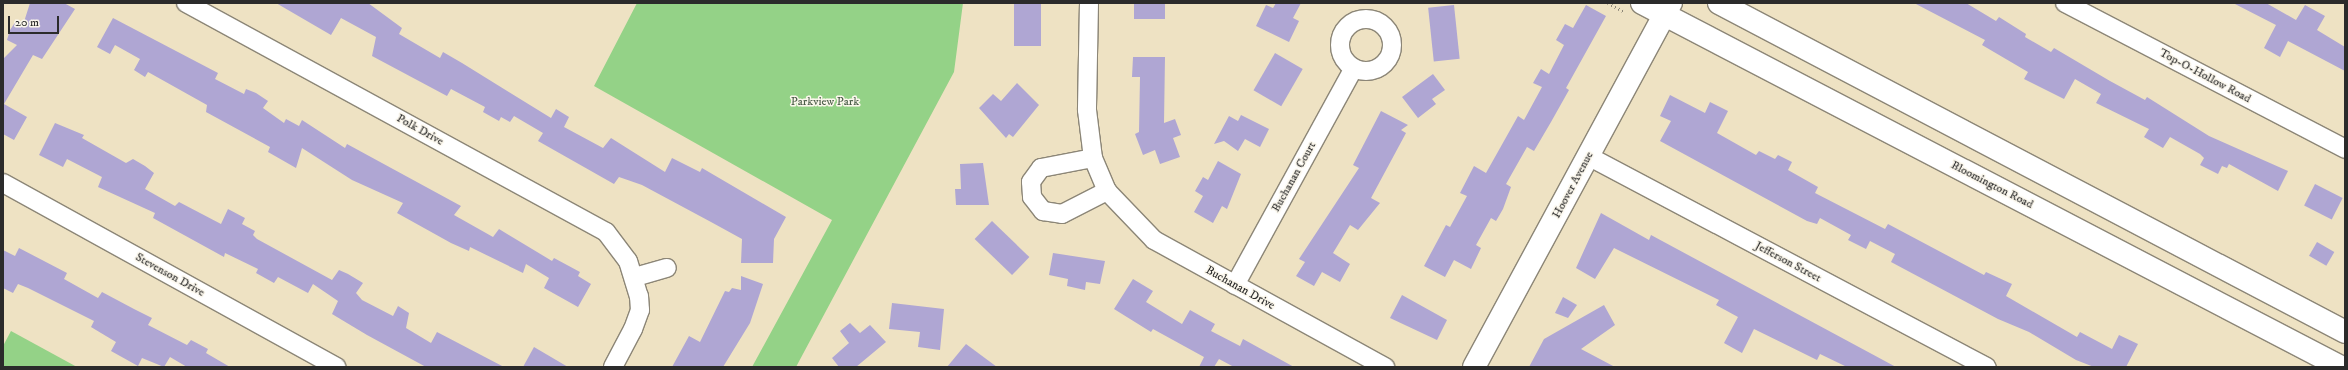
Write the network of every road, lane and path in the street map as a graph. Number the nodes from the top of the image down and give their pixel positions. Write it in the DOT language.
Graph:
graph roads {
  1 [pos="186,3"];
  2 [pos="1089,3"];
  3 [pos="1608,3"];
  4 [pos="1719,3"];
  5 [pos="2065,3"];
  6 [pos="1636,8"];
  7 [pos="1668,9"];
  8 [pos="1354,68"];
  9 [pos="2345,149"];
  10 [pos="1588,156"];
  11 [pos="1093,158"];
  12 [pos="3,183"];
  13 [pos="1107,191"];
  14 [pos="667,268"];
  15 [pos="635,277"];
  16 [pos="1235,285"];
  17 [pos="2345,332"];
  18 [pos="337,367"];
  19 [pos="613,367"];
  20 [pos="1386,367"];
  21 [pos="1474,367"];
  22 [pos="1987,367"];
  23 [pos="2341,367"];
  1 -- 15 [label="street, Polk Drive"];
  2 -- 11 [label="street, Buchanan Drive"];
  3 -- 6 [label="path"];
  4 -- 17 [label="street"];
  5 -- 9 [label="street, Top-O-Hollow Road"];
  6 -- 7 [label="street, Bloomington Road"];
  7 -- 10 [label="street, Hoover Avenue"];
  7 -- 23 [label="street, Bloomington Road"];
  8 -- 16 [label="street, Buchanan Court"];
  10 -- 21 [label="street, Hoover Avenue"];
  10 -- 22 [label="street, Jefferson Street"];
  11 -- 13 [label="street, Buchanan Drive"];
  11 -- 13 [label="street"];
  12 -- 18 [label="street, Stevenson Drive"];
  13 -- 16 [label="street, Buchanan Drive"];
  14 -- 15 [label="street"];
  15 -- 19 [label="street"];
  16 -- 20 [label="street, Buchanan Drive"];
}
